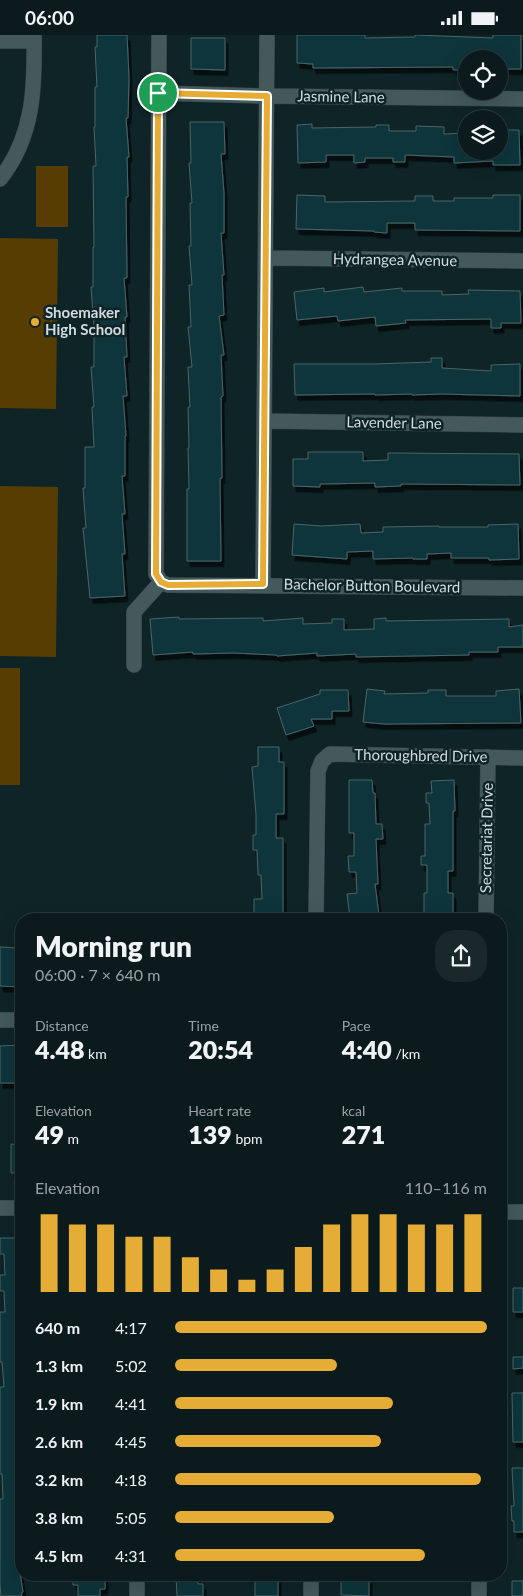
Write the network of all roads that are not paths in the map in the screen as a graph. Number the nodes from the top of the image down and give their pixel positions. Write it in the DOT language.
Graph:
graph roads {
  1 [pos="158,35"];
  2 [pos="267,35"];
  3 [pos="34,38"];
  4 [pos="0,41"];
  5 [pos="158,93"];
  6 [pos="267,96"];
  7 [pos="523,99"];
  8 [pos="0,179"];
  9 [pos="266,258"];
  10 [pos="523,261"];
  11 [pos="265,421"];
  12 [pos="523,425"];
  13 [pos="161,582"];
  14 [pos="263,584"];
  15 [pos="523,588"];
  16 [pos="134,665"];
  17 [pos="488,757"];
  18 [pos="523,758"];
  19 [pos="316,913"];
  20 [pos="486,913"];
  21 [pos="0,1020"];
  22 [pos="15,1020"];
  23 [pos="0,1208"];
  24 [pos="15,1209"];
  25 [pos="507,1212"];
  26 [pos="523,1212"];
  27 [pos="138,1581"];
  28 [pos="311,1581"];
  29 [pos="479,1581"];
  30 [pos="137,1596"];
  31 [pos="311,1596"];
  32 [pos="479,1596"];
  1 -- 5 [label="street"];
  2 -- 6 [label="street"];
  3 -- 4 [label="street"];
  3 -- 8 [label="street"];
  5 -- 6 [label="street, Jasmine Lane"];
  5 -- 13 [label="street"];
  6 -- 7 [label="street, Jasmine Lane"];
  6 -- 9 [label="street"];
  9 -- 10 [label="street, Hydrangea Avenue"];
  9 -- 11 [label="street"];
  11 -- 12 [label="street, Lavender Lane"];
  11 -- 14 [label="street"];
  13 -- 14 [label="street, Bachelor Button Boulevard"];
  13 -- 16 [label="street"];
  14 -- 15 [label="street, Bachelor Button Boulevard"];
  17 -- 18 [label="street, Thoroughbred Drive"];
  17 -- 19 [label="street, Thoroughbred Drive"];
  17 -- 20 [label="street, Secretariat Drive"];
  21 -- 22 [label="street"];
  23 -- 24 [label="street"];
  25 -- 26 [label="street"];
  27 -- 30 [label="street"];
  28 -- 31 [label="street"];
  29 -- 32 [label="street"];
}
